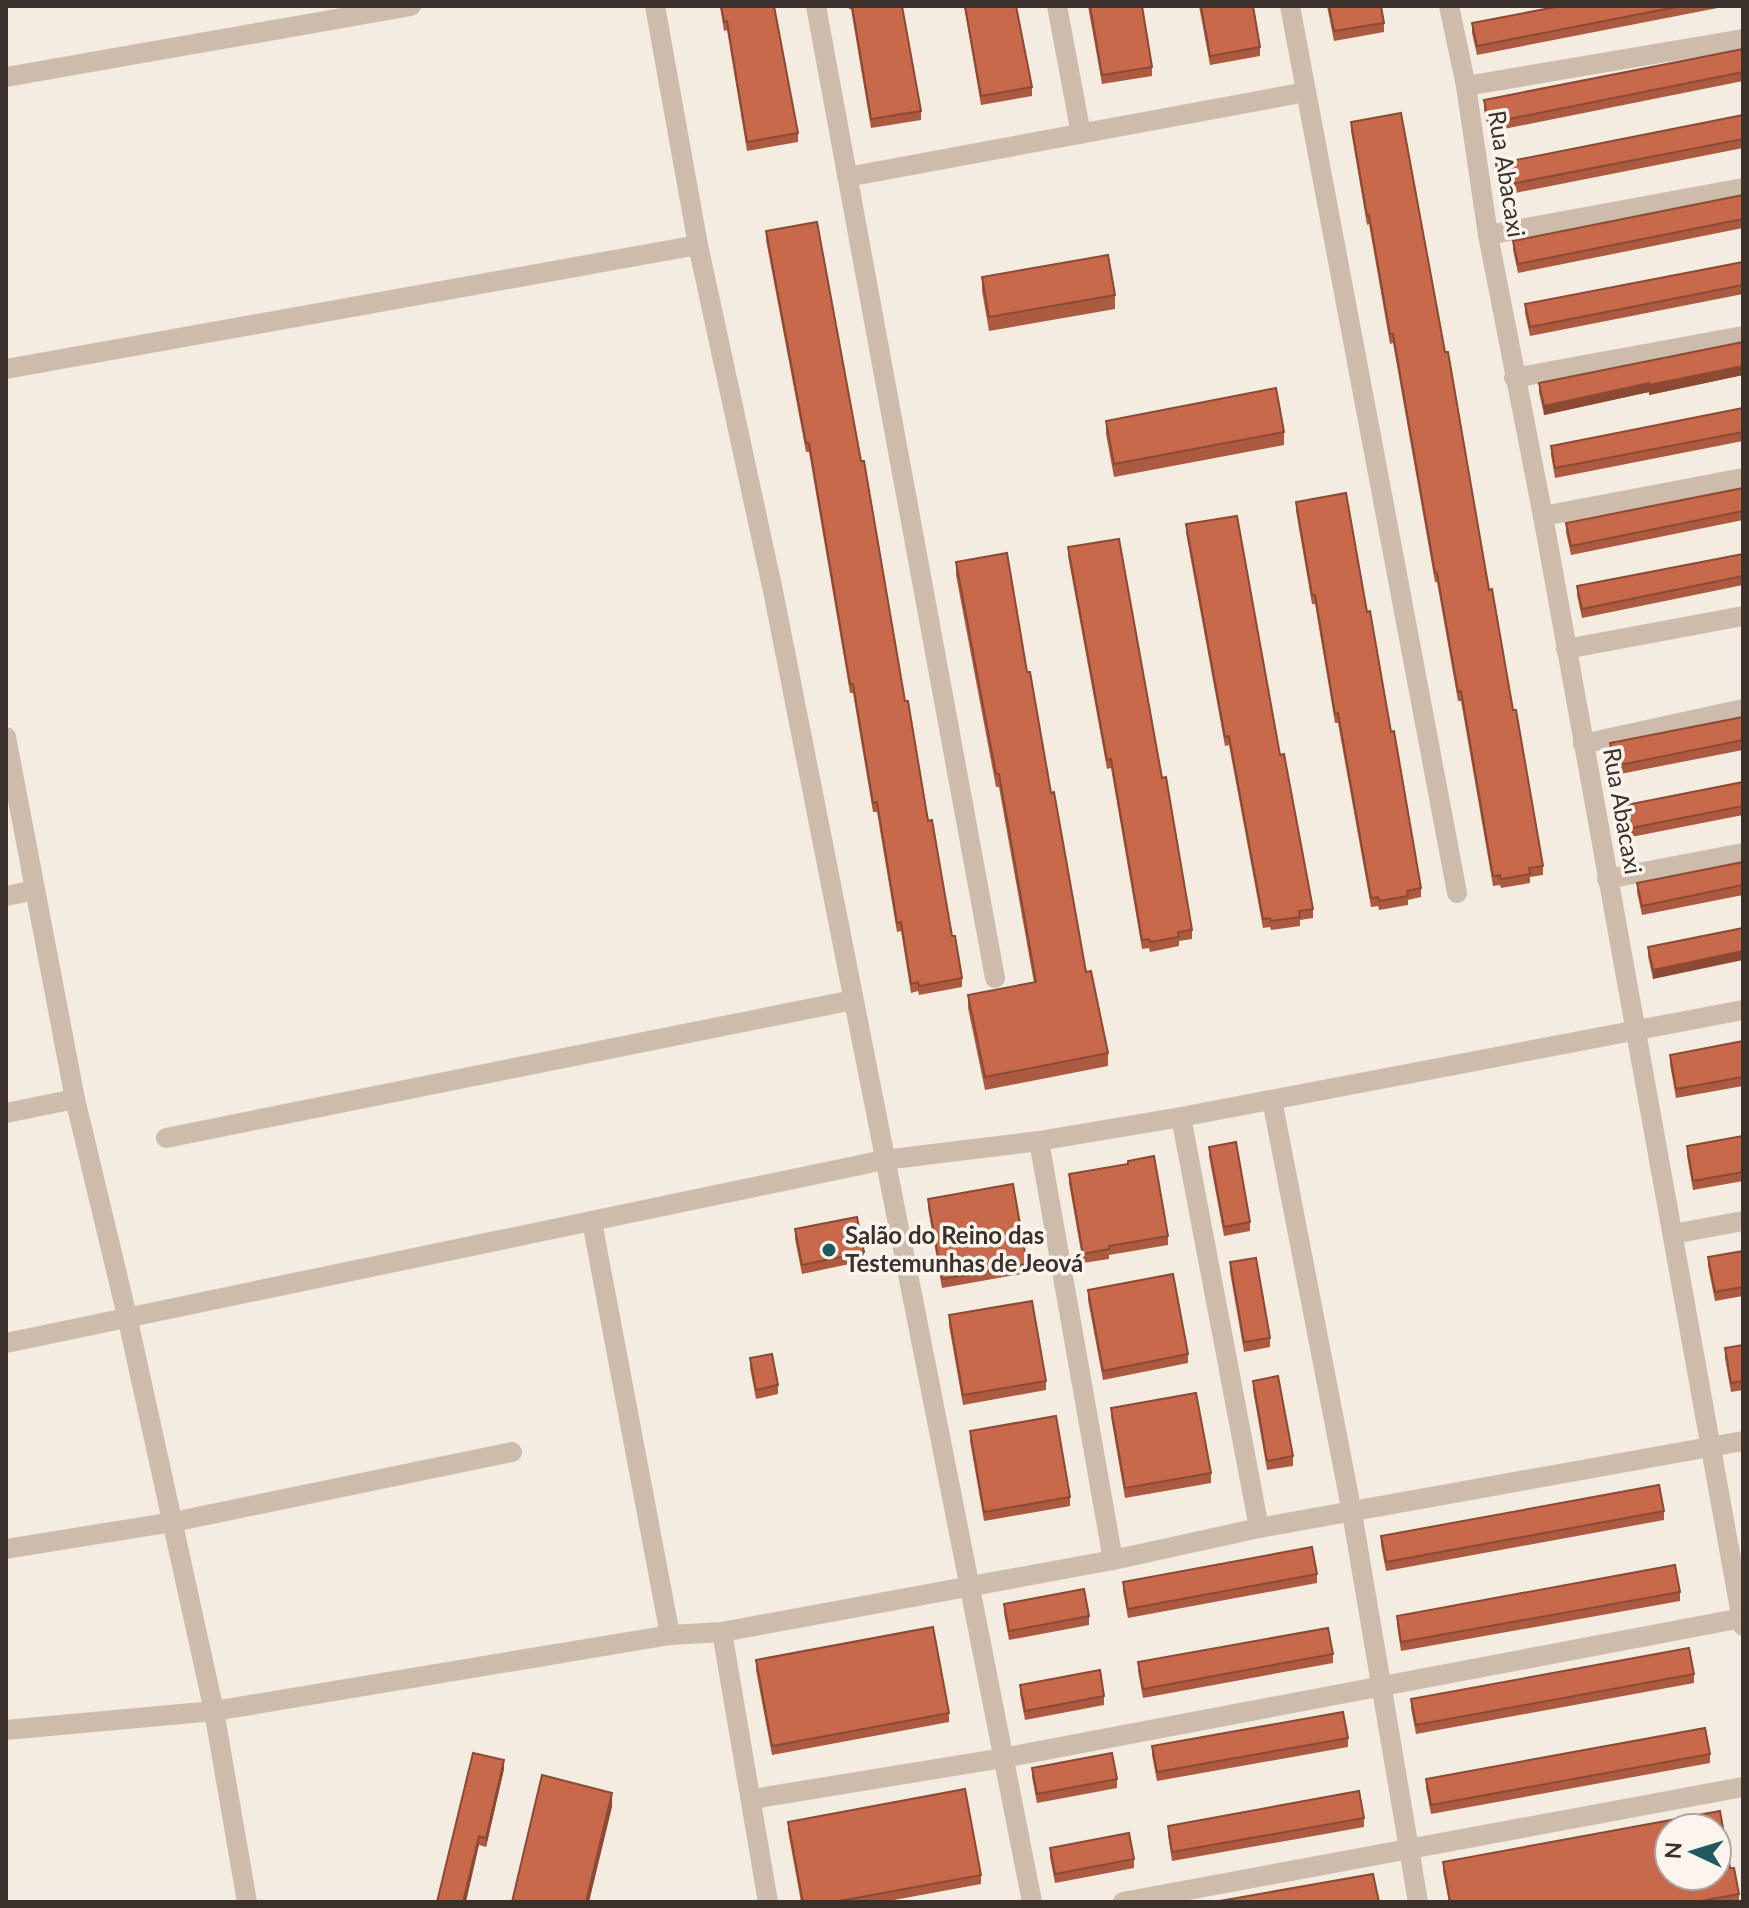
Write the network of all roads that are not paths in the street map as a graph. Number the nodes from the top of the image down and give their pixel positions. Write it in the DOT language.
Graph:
graph roads {
  1 [pos="411,6"];
  2 [pos="655,6"];
  3 [pos="816,6"];
  4 [pos="1057,6"];
  5 [pos="1290,6"];
  6 [pos="1449,6"];
  7 [pos="1743,39"];
  8 [pos="6,77"];
  9 [pos="1466,86"];
  10 [pos="1306,92"];
  11 [pos="1081,134"];
  12 [pos="847,177"];
  13 [pos="1743,188"];
  14 [pos="1488,235"];
  15 [pos="698,245"];
  16 [pos="1743,336"];
  17 [pos="6,369"];
  18 [pos="1514,378"];
  19 [pos="1743,478"];
  20 [pos="1543,516"];
  21 [pos="1743,616"];
  22 [pos="1566,649"];
  23 [pos="1743,709"];
  24 [pos="6,737"];
  25 [pos="1583,744"];
  26 [pos="1743,853"];
  27 [pos="1607,879"];
  28 [pos="35,890"];
  29 [pos="1457,893"];
  30 [pos="6,896"];
  31 [pos="995,978"];
  32 [pos="853,1000"];
  33 [pos="1743,1010"];
  34 [pos="1635,1032"];
  35 [pos="75,1099"];
  36 [pos="1272,1100"];
  37 [pos="6,1113"];
  38 [pos="1181,1117"];
  39 [pos="166,1138"];
  40 [pos="1039,1141"];
  41 [pos="884,1160"];
  42 [pos="1743,1221"];
  43 [pos="592,1222"];
  44 [pos="1673,1234"];
  45 [pos="127,1316"];
  46 [pos="6,1343"];
  47 [pos="1743,1441"];
  48 [pos="1712,1447"];
  49 [pos="512,1452"];
  50 [pos="1352,1513"];
  51 [pos="173,1522"];
  52 [pos="1259,1528"];
  53 [pos="6,1549"];
  54 [pos="1113,1560"];
  55 [pos="971,1587"];
  56 [pos="1742,1622"];
  57 [pos="722,1632"];
  58 [pos="670,1635"];
  59 [pos="1383,1687"];
  60 [pos="214,1711"];
  61 [pos="6,1730"];
  62 [pos="1003,1758"];
  63 [pos="1743,1787"];
  64 [pos="752,1799"];
  65 [pos="1408,1850"];
  66 [pos="247,1902"];
  67 [pos="768,1902"];
  68 [pos="1032,1902"];
  69 [pos="1123,1902"];
  70 [pos="1418,1902"];
  1 -- 8 [label="street"];
  2 -- 15 [label="street"];
  3 -- 12 [label="street"];
  4 -- 11 [label="street"];
  5 -- 10 [label="street"];
  6 -- 9 [label="street, Rua Abacaxi"];
  7 -- 9 [label="street"];
  9 -- 14 [label="street, Rua Abacaxi"];
  10 -- 11 [label="street"];
  10 -- 29 [label="street"];
  11 -- 12 [label="street"];
  12 -- 31 [label="street"];
  13 -- 14 [label="street"];
  14 -- 18 [label="street, Rua Abacaxi"];
  15 -- 17 [label="street"];
  15 -- 32 [label="street"];
  16 -- 18 [label="street"];
  18 -- 20 [label="street, Rua Abacaxi"];
  19 -- 20 [label="street"];
  20 -- 22 [label="street, Rua Abacaxi"];
  21 -- 22 [label="street"];
  22 -- 25 [label="street, Rua Abacaxi"];
  23 -- 25 [label="street"];
  24 -- 28 [label="street"];
  25 -- 27 [label="street, Rua Abacaxi"];
  26 -- 27 [label="street"];
  27 -- 34 [label="street, Rua Abacaxi"];
  28 -- 30 [label="street"];
  28 -- 35 [label="street"];
  32 -- 39 [label="street"];
  32 -- 41 [label="street"];
  33 -- 34 [label="street"];
  34 -- 36 [label="street"];
  34 -- 44 [label="street, Rua Abacaxi"];
  35 -- 37 [label="street"];
  35 -- 45 [label="street"];
  36 -- 38 [label="street"];
  36 -- 50 [label="street"];
  38 -- 40 [label="street"];
  38 -- 52 [label="street"];
  40 -- 41 [label="street"];
  40 -- 54 [label="street"];
  41 -- 43 [label="street"];
  41 -- 55 [label="street"];
  42 -- 44 [label="street"];
  43 -- 45 [label="street"];
  43 -- 58 [label="street"];
  44 -- 48 [label="street, Rua Abacaxi"];
  45 -- 46 [label="street"];
  45 -- 51 [label="street"];
  47 -- 48 [label="street"];
  48 -- 50 [label="street"];
  48 -- 56 [label="street, Rua Abacaxi"];
  49 -- 51 [label="street"];
  50 -- 52 [label="street"];
  50 -- 59 [label="street"];
  51 -- 53 [label="street"];
  51 -- 60 [label="street"];
  52 -- 54 [label="street"];
  54 -- 55 [label="street"];
  55 -- 57 [label="street"];
  55 -- 62 [label="street"];
  56 -- 59 [label="street"];
  57 -- 58 [label="street"];
  57 -- 64 [label="street"];
  58 -- 60 [label="street"];
  59 -- 62 [label="street"];
  59 -- 65 [label="street"];
  60 -- 61 [label="street"];
  60 -- 66 [label="street"];
  62 -- 64 [label="street"];
  62 -- 68 [label="street"];
  63 -- 65 [label="street"];
  64 -- 67 [label="street"];
  65 -- 69 [label="street"];
  65 -- 70 [label="street"];
}
